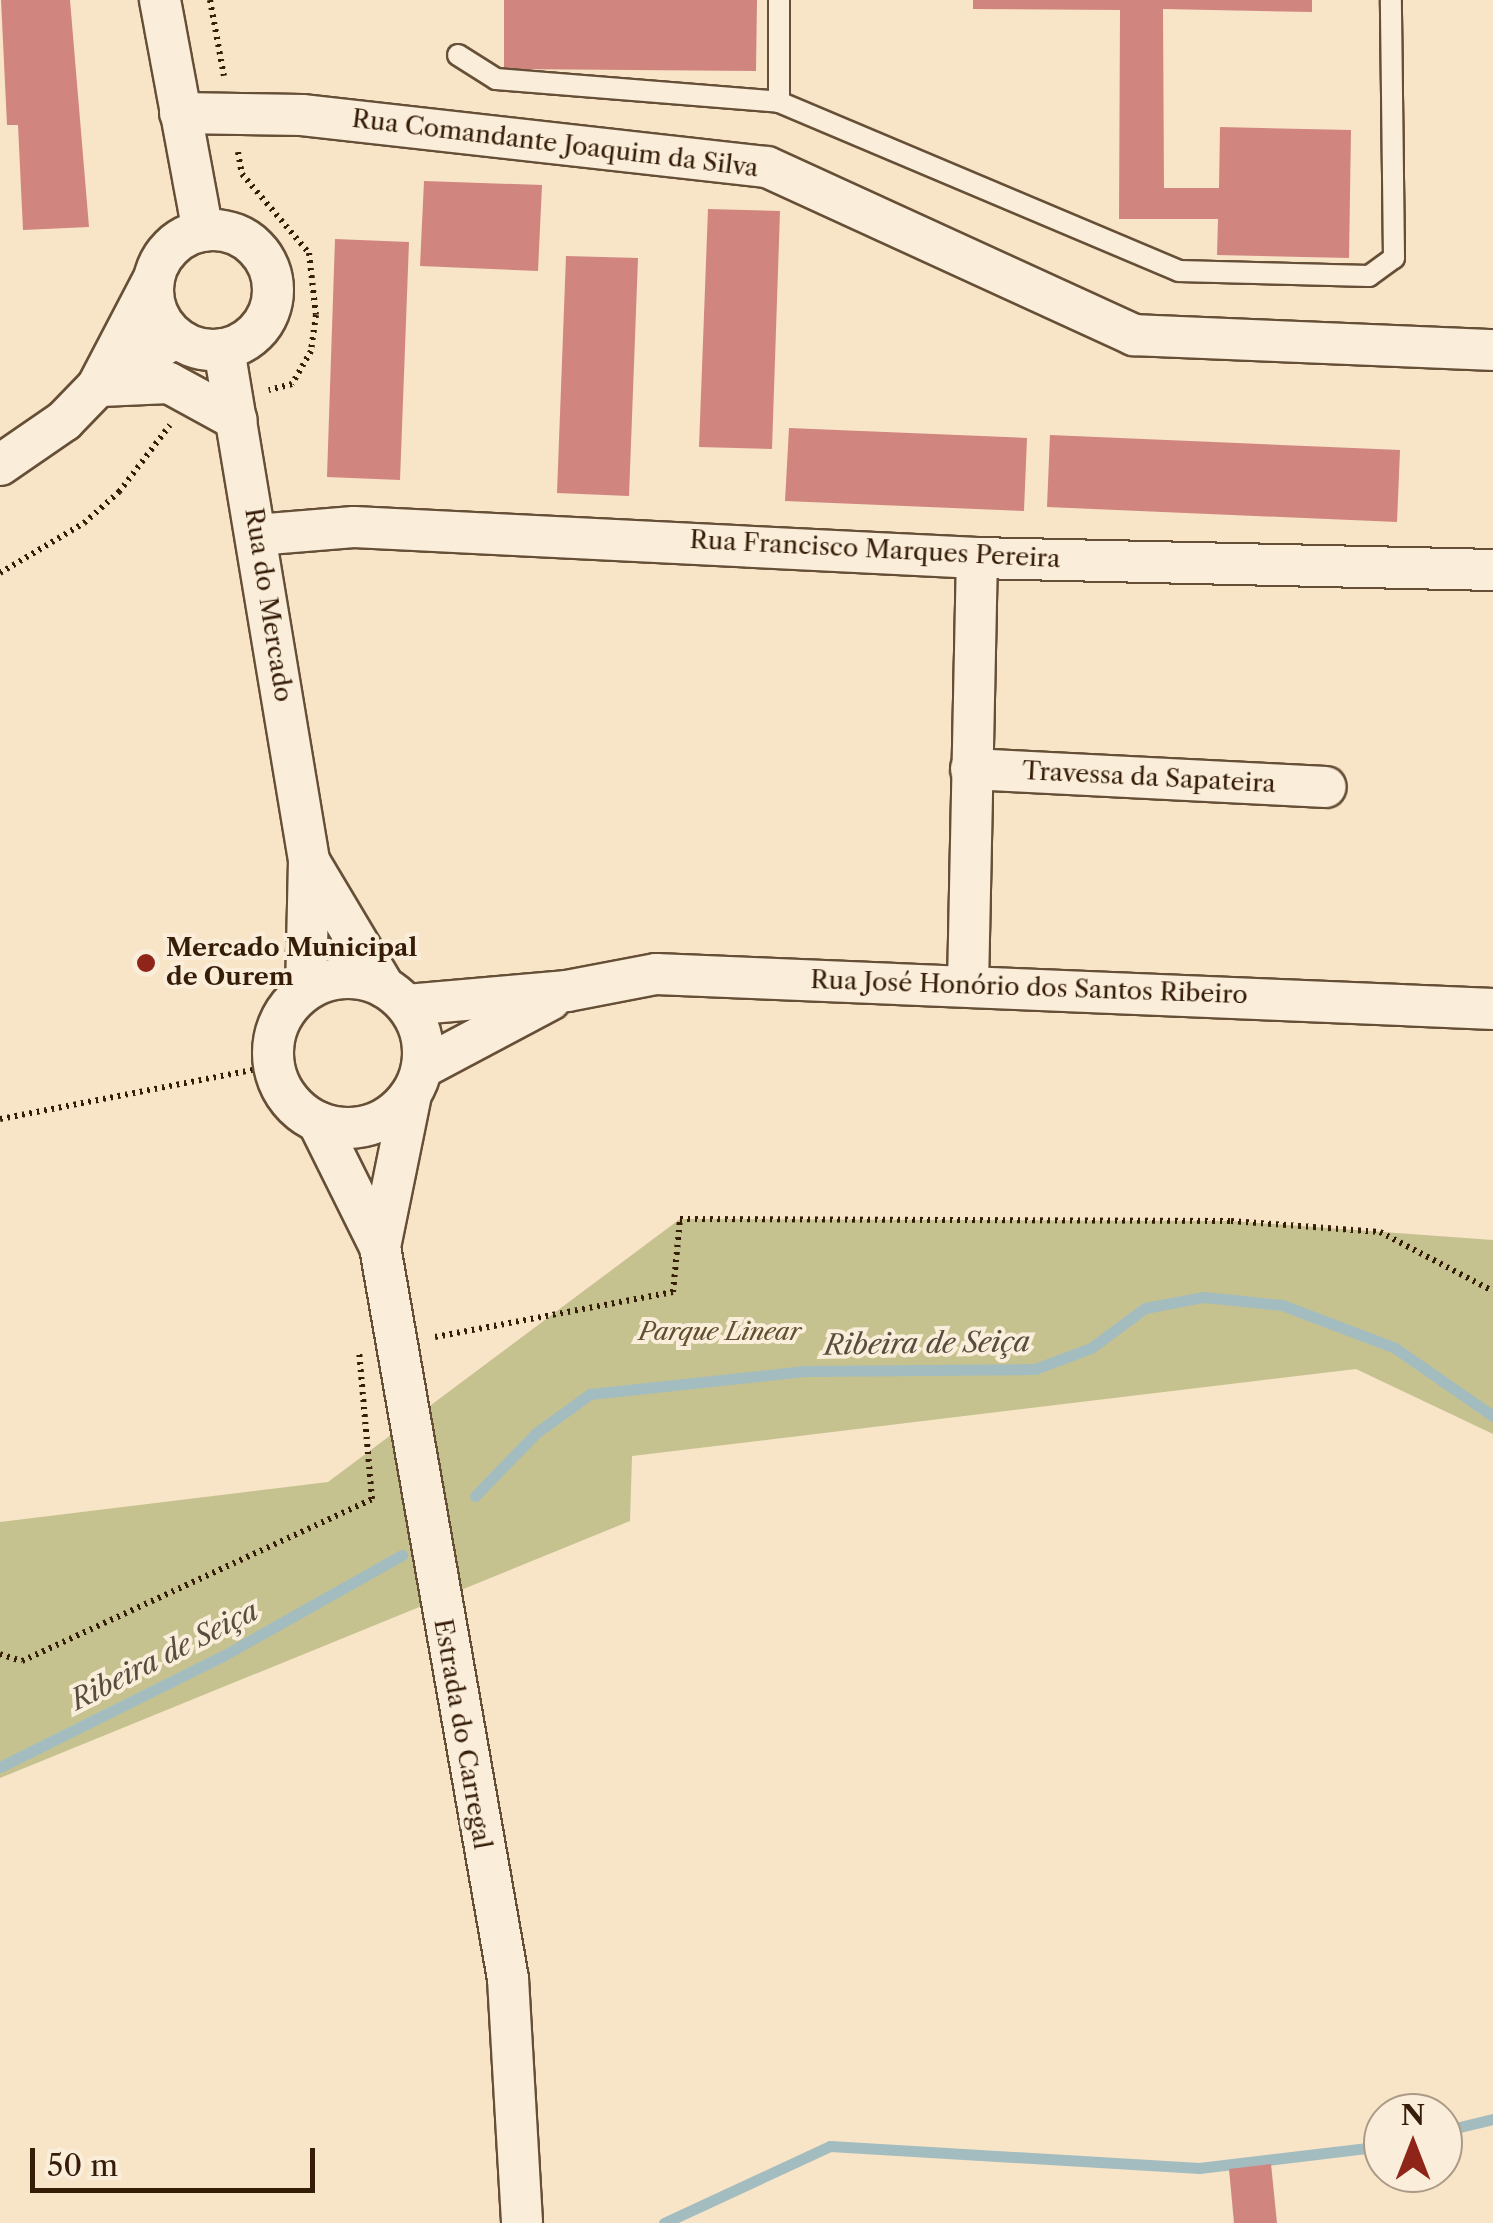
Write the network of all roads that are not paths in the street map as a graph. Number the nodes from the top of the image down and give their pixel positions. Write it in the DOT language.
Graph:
graph roads {
  1 [pos="160,0"];
  2 [pos="780,0"];
  3 [pos="1391,0"];
  4 [pos="458,55"];
  5 [pos="780,102"];
  6 [pos="180,113"];
  7 [pos="202,231"];
  8 [pos="154,278"];
  9 [pos="176,338"];
  10 [pos="224,350"];
  11 [pos="1493,350"];
  12 [pos="97,387"];
  13 [pos="237,420"];
  14 [pos="0,465"];
  15 [pos="256,535"];
  16 [pos="976,558"];
  17 [pos="1493,570"];
  18 [pos="971,769"];
  19 [pos="1326,787"];
  20 [pos="309,860"];
  21 [pos="968,985"];
  22 [pos="306,989"];
  23 [pos="567,991"];
  24 [pos="395,996"];
  25 [pos="1493,1009"];
  26 [pos="416,1081"];
  27 [pos="318,1122"];
  28 [pos="380,1247"];
  29 [pos="522,2218"];
  1 -- 6 [label="street"];
  2 -- 5 [label="lane"];
  3 -- 5 [label="lane"];
  4 -- 5 [label="lane"];
  6 -- 7 [label="street"];
  6 -- 11 [label="street, Rua Comandante Joaquim da Silva"];
  7 -- 8 [label="street"];
  7 -- 10 [label="street"];
  8 -- 9 [label="street"];
  8 -- 12 [label="street"];
  9 -- 10 [label="street"];
  9 -- 12 [label="street"];
  10 -- 13 [label="street, Rua do Mercado"];
  12 -- 13 [label="street"];
  12 -- 14 [label="street"];
  13 -- 15 [label="street, Rua do Mercado"];
  15 -- 16 [label="street, Rua Francisco Marques Pereira"];
  15 -- 20 [label="street, Rua do Mercado"];
  16 -- 17 [label="street, Rua Francisco Marques Pereira"];
  16 -- 18 [label="street"];
  18 -- 19 [label="street, Travessa da Sapateira"];
  18 -- 21 [label="street"];
  20 -- 22 [label="street, Rua do Mercado"];
  20 -- 24 [label="street, Rua do Mercado"];
  21 -- 23 [label="street, Rua José Honório dos Santos Ribeiro"];
  21 -- 25 [label="street, Rua José Honório dos Santos Ribeiro"];
  22 -- 24 [label="street"];
  22 -- 27 [label="street"];
  23 -- 24 [label="street, Rua José Honório dos Santos Ribeiro"];
  23 -- 26 [label="street, Rua José Honório dos Santos Ribeiro"];
  24 -- 26 [label="street, Rua do Mercado"];
  26 -- 27 [label="street"];
  26 -- 28 [label="street, Estrada do Carregal"];
  27 -- 28 [label="street, Estrada do Carregal"];
  28 -- 29 [label="street, Estrada do Carregal"];
}
